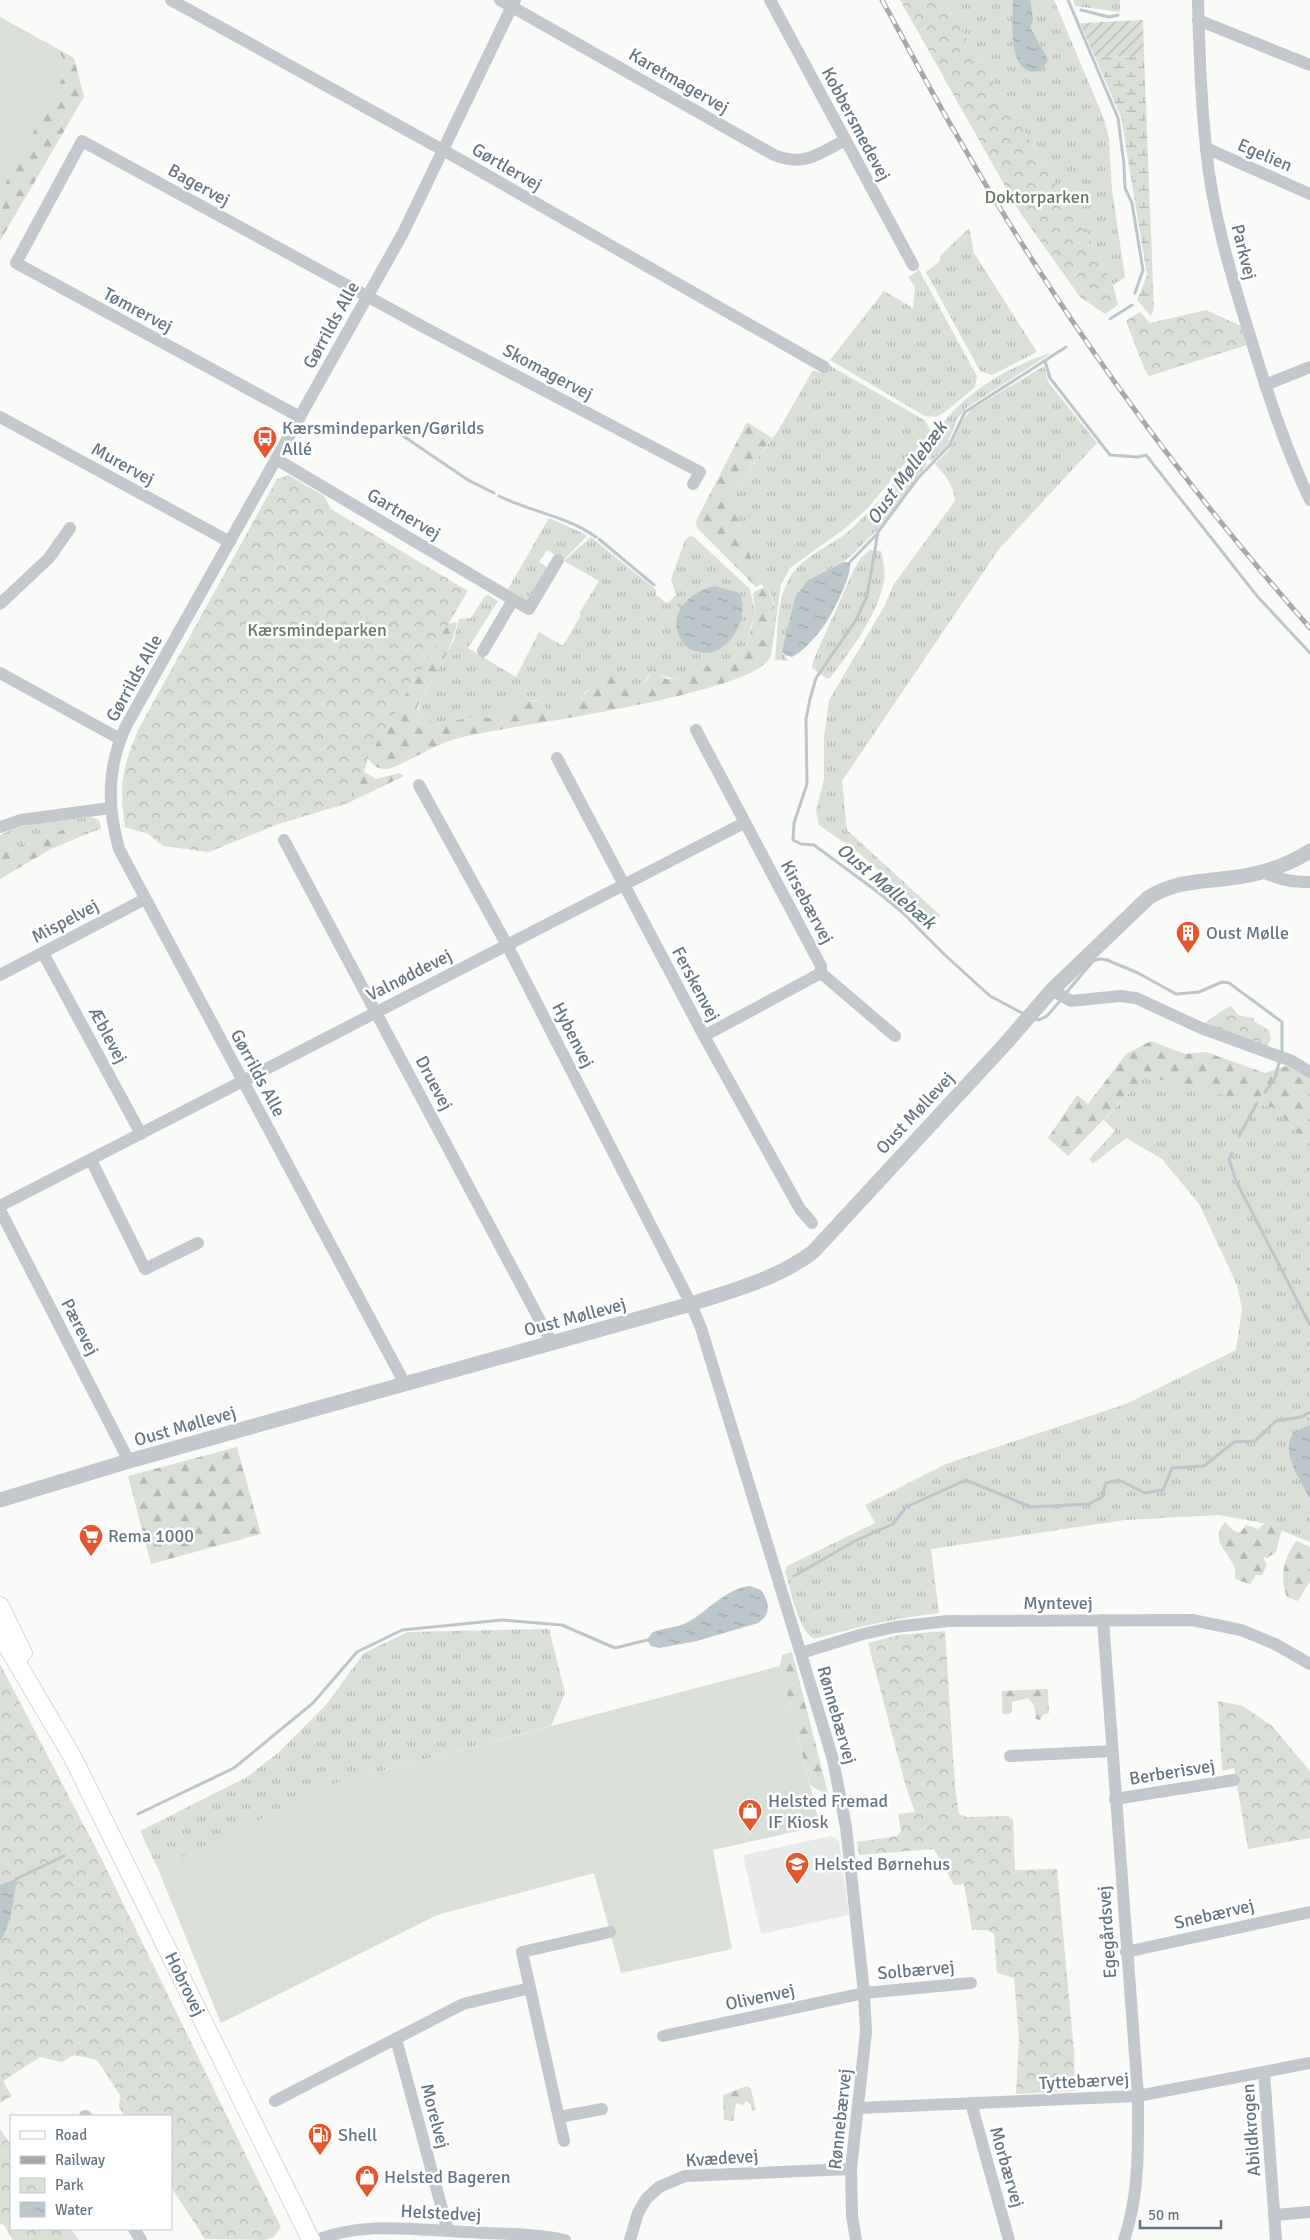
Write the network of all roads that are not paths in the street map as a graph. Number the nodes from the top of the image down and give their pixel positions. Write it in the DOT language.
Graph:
graph roads {
  1 [pos="171,0"];
  2 [pos="500,0"];
  3 [pos="770,0"];
  4 [pos="1198,0"];
  5 [pos="514,4"];
  6 [pos="1198,20"];
  7 [pos="1310,65"];
  8 [pos="845,140"];
  9 [pos="1206,148"];
  10 [pos="443,150"];
  11 [pos="1310,194"];
  12 [pos="46,208"];
  13 [pos="913,265"];
  14 [pos="367,296"];
  15 [pos="824,367"];
  16 [pos="1310,367"];
  17 [pos="1265,385"];
  18 [pos="0,417"];
  19 [pos="300,418"];
  20 [pos="276,459"];
  21 [pos="693,484"];
  22 [pos="1310,500"];
  23 [pos="70,528"];
  24 [pos="230,542"];
  25 [pos="558,560"];
  26 [pos="513,600"];
  27 [pos="0,604"];
  28 [pos="483,651"];
  29 [pos="0,673"];
  30 [pos="696,730"];
  31 [pos="120,739"];
  32 [pos="557,758"];
  33 [pos="419,785"];
  34 [pos="110,808"];
  35 [pos="744,823"];
  36 [pos="0,827"];
  37 [pos="284,840"];
  38 [pos="1310,851"];
  39 [pos="1264,872"];
  40 [pos="1310,882"];
  41 [pos="623,885"];
  42 [pos="145,899"];
  43 [pos="507,945"];
  44 [pos="43,953"];
  45 [pos="821,974"];
  46 [pos="0,975"];
  47 [pos="1052,990"];
  48 [pos="377,1012"];
  49 [pos="704,1036"];
  50 [pos="895,1036"];
  51 [pos="1310,1072"];
  52 [pos="242,1081"];
  53 [pos="141,1134"];
  54 [pos="90,1160"];
  55 [pos="0,1206"];
  56 [pos="0,1210"];
  57 [pos="812,1223"];
  58 [pos="198,1243"];
  59 [pos="691,1304"];
  60 [pos="552,1343"];
  61 [pos="405,1384"];
  62 [pos="129,1461"];
  63 [pos="0,1500"];
  64 [pos="0,1606"];
  65 [pos="1103,1620"];
  66 [pos="0,1634"];
  67 [pos="801,1653"];
  68 [pos="1310,1664"];
  69 [pos="57,1728"];
  70 [pos="1112,1751"];
  71 [pos="1010,1756"];
  72 [pos="1234,1780"];
  73 [pos="1115,1799"];
  74 [pos="1310,1912"];
  75 [pos="610,1932"];
  76 [pos="1126,1952"];
  77 [pos="970,1982"];
  78 [pos="530,1988"];
  79 [pos="864,1993"];
  80 [pos="664,2036"];
  81 [pos="396,2039"];
  82 [pos="1310,2063"];
  83 [pos="1264,2072"];
  84 [pos="1138,2096"];
  85 [pos="275,2101"];
  86 [pos="971,2103"];
  87 [pos="858,2108"];
  88 [pos="602,2109"];
  89 [pos="558,2118"];
  90 [pos="564,2141"];
  91 [pos="850,2169"];
  92 [pos="1310,2212"];
  93 [pos="1274,2215"];
  94 [pos="448,2231"];
  95 [pos="311,2240"];
  96 [pos="317,2240"];
  97 [pos="563,2240"];
  98 [pos="630,2240"];
  99 [pos="856,2240"];
  100 [pos="1009,2240"];
  101 [pos="1124,2240"];
  102 [pos="1276,2240"];
  1 -- 10 [label="street, Gørtlervej"];
  2 -- 5 [label="street, Karetmagervej"];
  3 -- 8 [label="street, Kobbersmedevej"];
  4 -- 6 [label="street, Parkvej"];
  5 -- 8 [label="street, Karetmagervej"];
  5 -- 10 [label="street, Gørrilds Alle"];
  6 -- 7 [label="street"];
  6 -- 9 [label="street, Parkvej"];
  8 -- 13 [label="street, Kobbersmedevej"];
  9 -- 11 [label="street, Egelien"];
  9 -- 17 [label="street, Parkvej"];
  10 -- 14 [label="street, Gørrilds Alle"];
  10 -- 15 [label="street, Gørtlervej"];
  12 -- 14 [label="street, Bagervej"];
  12 -- 19 [label="street, Tømrervej"];
  14 -- 19 [label="street, Gørrilds Alle"];
  14 -- 21 [label="street, Skomagervej"];
  16 -- 17 [label="street"];
  17 -- 22 [label="street, Parkvej"];
  18 -- 24 [label="street, Murervej"];
  19 -- 20 [label="street, Gørrilds Alle"];
  20 -- 24 [label="street, Gørrilds Alle"];
  20 -- 26 [label="street, Gartnervej"];
  23 -- 27 [label="street"];
  24 -- 31 [label="street, Gørrilds Alle"];
  25 -- 26 [label="street, Gartnervej"];
  26 -- 28 [label="street"];
  29 -- 31 [label="street"];
  30 -- 35 [label="street, Kirsebærvej"];
  31 -- 34 [label="street, Gørrilds Alle"];
  32 -- 41 [label="street, Ferskenvej"];
  33 -- 43 [label="street, Hybenvej"];
  34 -- 36 [label="street"];
  34 -- 42 [label="street, Gørrilds Alle"];
  35 -- 41 [label="street, Valnøddevej"];
  35 -- 45 [label="street, Kirsebærvej"];
  37 -- 48 [label="street, Druevej"];
  38 -- 39 [label="street, Oust Møllevej"];
  39 -- 40 [label="street"];
  39 -- 47 [label="street, Oust Møllevej"];
  41 -- 43 [label="street, Valnøddevej"];
  41 -- 49 [label="street, Ferskenvej"];
  42 -- 44 [label="street, Mispelvej"];
  42 -- 52 [label="street, Gørrilds Alle"];
  43 -- 48 [label="street, Valnøddevej"];
  43 -- 59 [label="street, Hybenvej"];
  44 -- 46 [label="street, Mispelvej"];
  44 -- 53 [label="street, Æblevej"];
  45 -- 49 [label="street, Kirsebærvej"];
  45 -- 50 [label="street"];
  47 -- 51 [label="street"];
  47 -- 59 [label="street, Oust Møllevej"];
  48 -- 52 [label="street, Valnøddevej"];
  48 -- 60 [label="street, Druevej"];
  49 -- 57 [label="street, Ferskenvej"];
  52 -- 53 [label="street, Valnøddevej"];
  52 -- 61 [label="street, Gørrilds Alle"];
  53 -- 54 [label="street, Valnøddevej"];
  54 -- 55 [label="street, Valnøddevej"];
  54 -- 58 [label="street"];
  56 -- 62 [label="street, Pærevej"];
  59 -- 60 [label="street, Oust Møllevej"];
  59 -- 67 [label="street, Rønnebærvej"];
  60 -- 61 [label="street, Oust Møllevej"];
  61 -- 62 [label="street, Oust Møllevej"];
  62 -- 63 [label="street, Oust Møllevej"];
  64 -- 69 [label="main road, Hobrovej"];
  65 -- 67 [label="street, Myntevej"];
  65 -- 68 [label="street, Myntevej"];
  65 -- 70 [label="street, Egegårdsvej"];
  66 -- 69 [label="main road, Hobrovej"];
  67 -- 79 [label="street, Rønnebærvej"];
  69 -- 95 [label="main road, Hobrovej"];
  70 -- 71 [label="street"];
  70 -- 73 [label="street, Egegårdsvej"];
  72 -- 73 [label="street, Berberisvej"];
  73 -- 76 [label="street, Egegårdsvej"];
  74 -- 76 [label="street, Snebærvej"];
  75 -- 78 [label="street"];
  76 -- 84 [label="street, Egegårdsvej"];
  77 -- 79 [label="street, Solbærvej"];
  78 -- 81 [label="street"];
  78 -- 89 [label="street"];
  79 -- 80 [label="street, Olivenvej"];
  79 -- 87 [label="street, Rønnebærvej"];
  81 -- 85 [label="street"];
  81 -- 94 [label="street, Morelvej"];
  82 -- 83 [label="street, Tyttebærvej"];
  83 -- 84 [label="street, Tyttebærvej"];
  83 -- 93 [label="street, Abildkrogen"];
  84 -- 86 [label="street, Tyttebærvej"];
  84 -- 101 [label="street, Egegårdsvej"];
  86 -- 87 [label="street, Tyttebærvej"];
  86 -- 100 [label="street, Morbærvej"];
  87 -- 91 [label="street, Rønnebærvej"];
  88 -- 89 [label="street"];
  89 -- 90 [label="street"];
  91 -- 98 [label="street, Kvædevej"];
  91 -- 99 [label="street, Rønnebærvej"];
  92 -- 93 [label="street"];
  93 -- 102 [label="street, Abildkrogen"];
  94 -- 96 [label="street, Helstedvej"];
  94 -- 97 [label="street, Helstedvej"];
}
